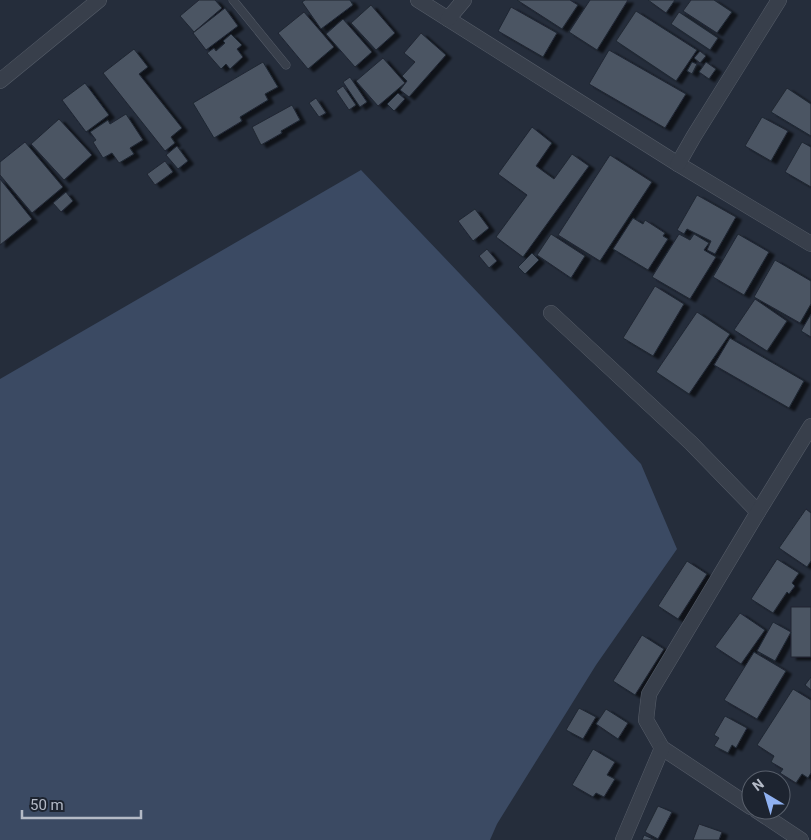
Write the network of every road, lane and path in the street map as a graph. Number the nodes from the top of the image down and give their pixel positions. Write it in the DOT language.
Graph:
graph roads {
  1 [pos="99,0"];
  2 [pos="233,0"];
  3 [pos="418,0"];
  4 [pos="464,0"];
  5 [pos="779,0"];
  6 [pos="448,19"];
  7 [pos="286,65"];
  8 [pos="0,81"];
  9 [pos="678,164"];
  10 [pos="811,244"];
  11 [pos="551,313"];
  12 [pos="811,426"];
  13 [pos="758,512"];
  14 [pos="662,748"];
  15 [pos="741,800"];
  16 [pos="771,820"];
  17 [pos="623,840"];
  18 [pos="801,840"];
  1 -- 8 [label="street"];
  2 -- 7 [label="lane"];
  3 -- 6 [label="street"];
  4 -- 6 [label="street"];
  5 -- 9 [label="street"];
  6 -- 9 [label="street"];
  9 -- 10 [label="street"];
  11 -- 13 [label="street"];
  12 -- 13 [label="street"];
  13 -- 14 [label="street"];
  14 -- 15 [label="street"];
  14 -- 17 [label="street"];
  16 -- 18 [label="street"];
}
